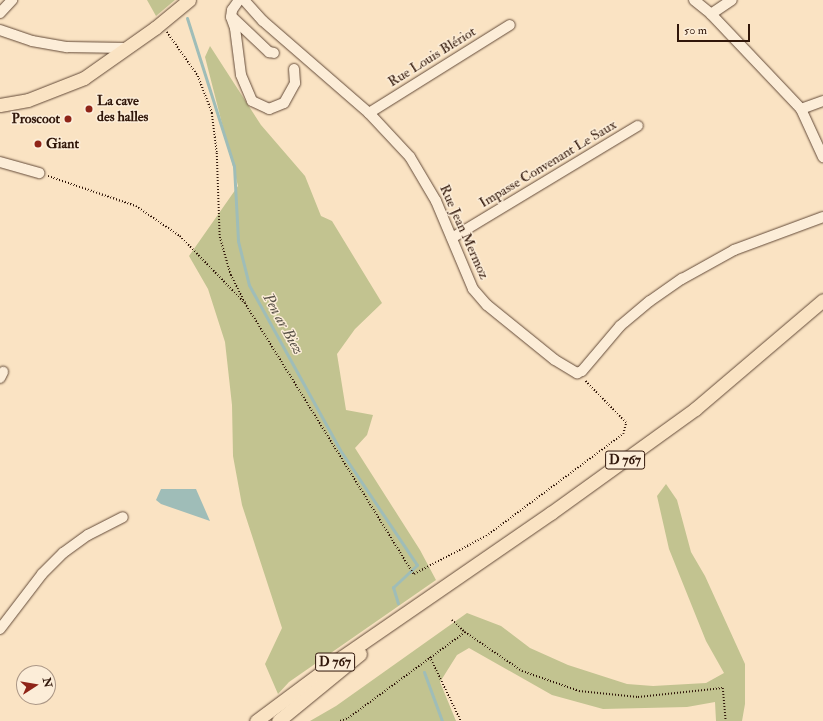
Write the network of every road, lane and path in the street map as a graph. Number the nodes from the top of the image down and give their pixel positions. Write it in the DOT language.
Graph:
graph roads {
  1 [pos="12,0"];
  2 [pos="189,0"];
  3 [pos="239,0"];
  4 [pos="244,0"];
  5 [pos="694,0"];
  6 [pos="732,0"];
  7 [pos="0,13"];
  8 [pos="711,14"];
  9 [pos="231,17"];
  10 [pos="510,25"];
  11 [pos="0,30"];
  12 [pos="167,32"];
  13 [pos="127,48"];
  14 [pos="274,53"];
  15 [pos="294,69"];
  16 [pos="823,101"];
  17 [pos="0,105"];
  18 [pos="801,109"];
  19 [pos="369,113"];
  20 [pos="638,126"];
  21 [pos="823,158"];
  22 [pos="0,162"];
  23 [pos="39,173"];
  24 [pos="823,217"];
  25 [pos="452,238"];
  26 [pos="823,300"];
  27 [pos="245,303"];
  28 [pos="577,373"];
  29 [pos="123,517"];
  30 [pos="416,606"];
  31 [pos="452,620"];
  32 [pos="0,630"];
  33 [pos="464,632"];
  34 [pos="430,657"];
  35 [pos="256,721"];
  36 [pos="278,721"];
  37 [pos="340,721"];
  38 [pos="461,721"];
  39 [pos="726,721"];
  1 -- 7 [label="street"];
  2 -- 13 [label="main road"];
  3 -- 9 [label="street"];
  4 -- 19 [label="street, Rue Jean Mermoz"];
  5 -- 8 [label="street"];
  6 -- 8 [label="street"];
  8 -- 18 [label="street"];
  9 -- 14 [label="street"];
  9 -- 15 [label="street"];
  10 -- 19 [label="street, Rue Louis Blériot"];
  11 -- 13 [label="street"];
  12 -- 27 [label="path"];
  13 -- 17 [label="main road"];
  16 -- 18 [label="street"];
  18 -- 21 [label="street"];
  19 -- 25 [label="street, Rue Jean Mermoz"];
  20 -- 25 [label="street, Impasse Convenant Le Saux"];
  22 -- 23 [label="street"];
  23 -- 27 [label="path"];
  24 -- 28 [label="street"];
  25 -- 28 [label="street, Rue Jean Mermoz"];
  26 -- 30 [label="main road, D 767"];
  27 -- 28 [label="path"];
  29 -- 32 [label="street"];
  30 -- 35 [label="main road, D 767"];
  30 -- 36 [label="main road, D 767"];
  31 -- 33 [label="path"];
  33 -- 34 [label="path"];
  33 -- 39 [label="path"];
  34 -- 37 [label="path"];
  34 -- 38 [label="path"];
}
